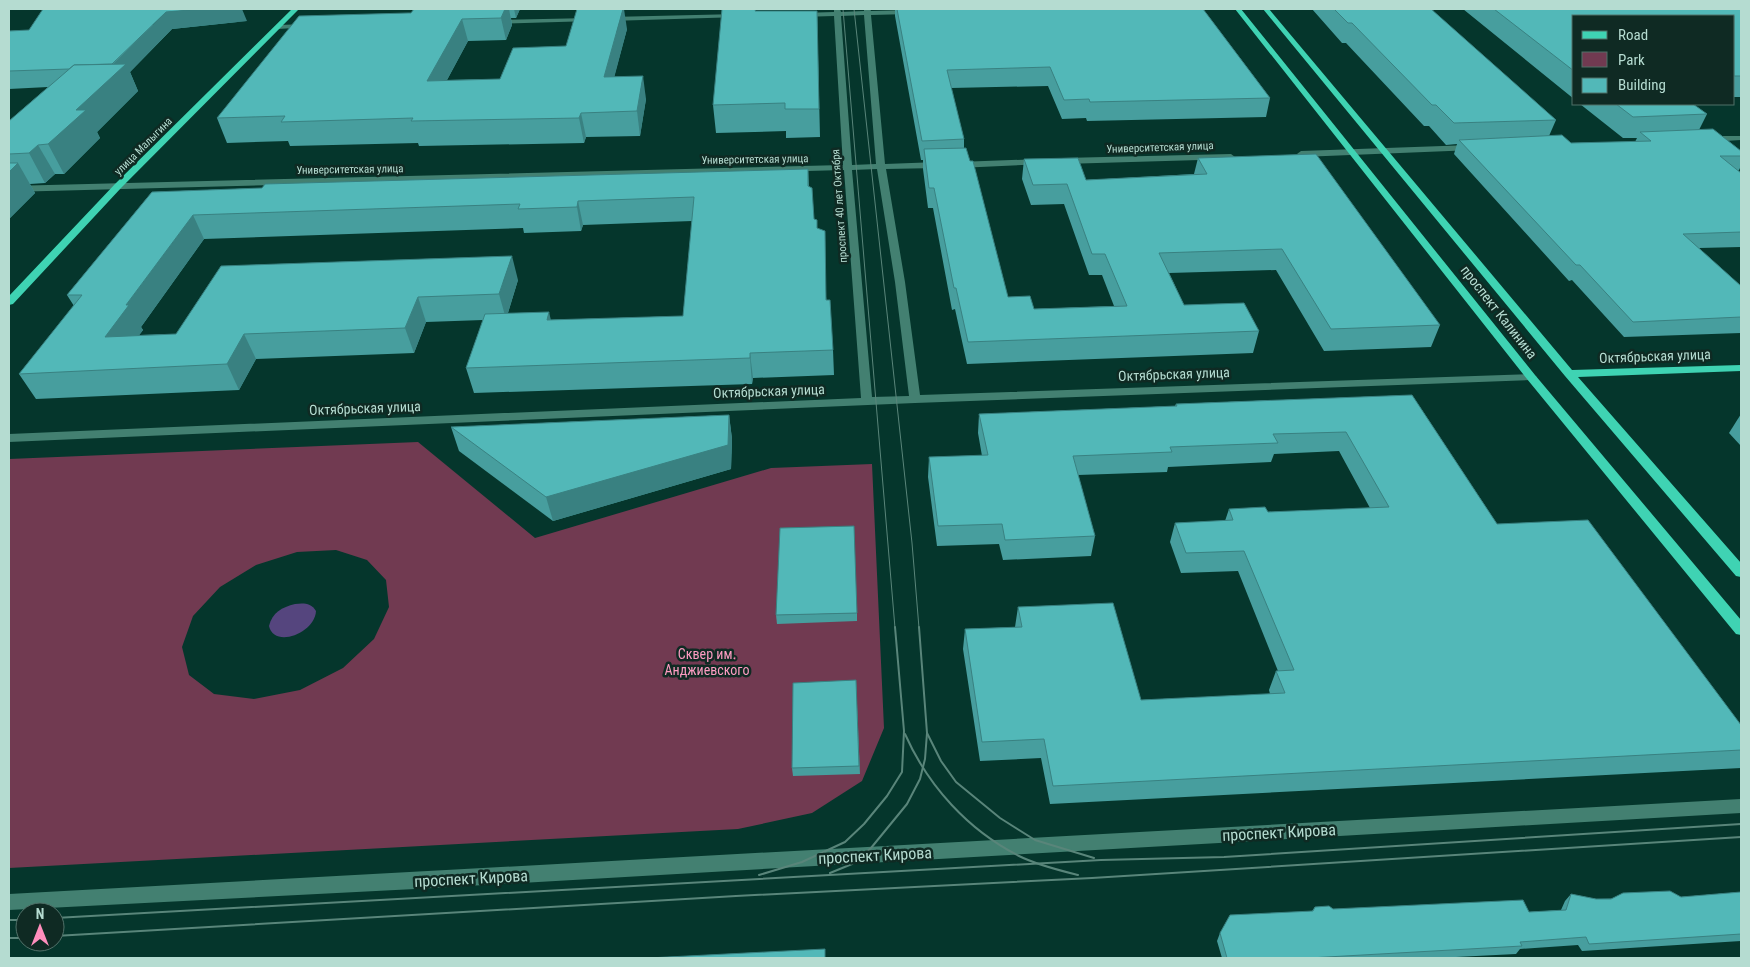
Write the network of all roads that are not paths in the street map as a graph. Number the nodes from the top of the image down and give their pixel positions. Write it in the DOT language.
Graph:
graph roads {
  1 [pos="296,9"];
  2 [pos="1238,9"];
  3 [pos="1266,9"];
  4 [pos="868,11"];
  5 [pos="838,12"];
  6 [pos="918,12"];
  7 [pos="790,15"];
  8 [pos="750,16"];
  9 [pos="484,22"];
  10 [pos="319,26"];
  11 [pos="278,27"];
  12 [pos="1741,138"];
  13 [pos="1702,140"];
  14 [pos="1482,148"];
  15 [pos="1385,151"];
  16 [pos="1353,153"];
  17 [pos="1294,155"];
  18 [pos="1245,156"];
  19 [pos="882,167"];
  20 [pos="848,168"];
  21 [pos="118,186"];
  22 [pos="9,190"];
  23 [pos="9,302"];
  24 [pos="1741,368"];
  25 [pos="1569,374"];
  26 [pos="1531,377"];
  27 [pos="915,399"];
  28 [pos="866,402"];
  29 [pos="9,438"];
  30 [pos="1741,572"];
  31 [pos="1741,630"];
  32 [pos="1741,806"];
  33 [pos="9,902"];
  1 -- 11 [label="main road, улица Малыгина"];
  2 -- 16 [label="main road, проспект Калинина"];
  3 -- 15 [label="main road, проспект Калинина"];
  4 -- 5 [label="street"];
  4 -- 6 [label="street"];
  4 -- 19 [label="street"];
  5 -- 7 [label="street"];
  5 -- 20 [label="street, проспект 40 лет Октября"];
  8 -- 9 [label="street"];
  10 -- 11 [label="street"];
  11 -- 21 [label="main road, улица Малыгина"];
  12 -- 13 [label="street"];
  14 -- 15 [label="street"];
  15 -- 16 [label="street"];
  15 -- 25 [label="main road, проспект Калинина"];
  16 -- 17 [label="street"];
  16 -- 26 [label="main road, проспект Калинина"];
  18 -- 19 [label="street, Университетская улица"];
  19 -- 20 [label="street, Университетская улица"];
  19 -- 27 [label="street"];
  20 -- 21 [label="street, Университетская улица"];
  20 -- 28 [label="street, проспект 40 лет Октября"];
  21 -- 22 [label="street, Университетская улица"];
  21 -- 23 [label="main road, улица Малыгина"];
  24 -- 25 [label="main road, Октябрьская улица"];
  25 -- 30 [label="main road, проспект Калинина"];
  26 -- 27 [label="street, Октябрьская улица"];
  26 -- 31 [label="main road, проспект Калинина"];
  27 -- 28 [label="street, Октябрьская улица"];
  28 -- 29 [label="street, Октябрьская улица"];
  32 -- 33 [label="street, проспект Кирова"];
}
